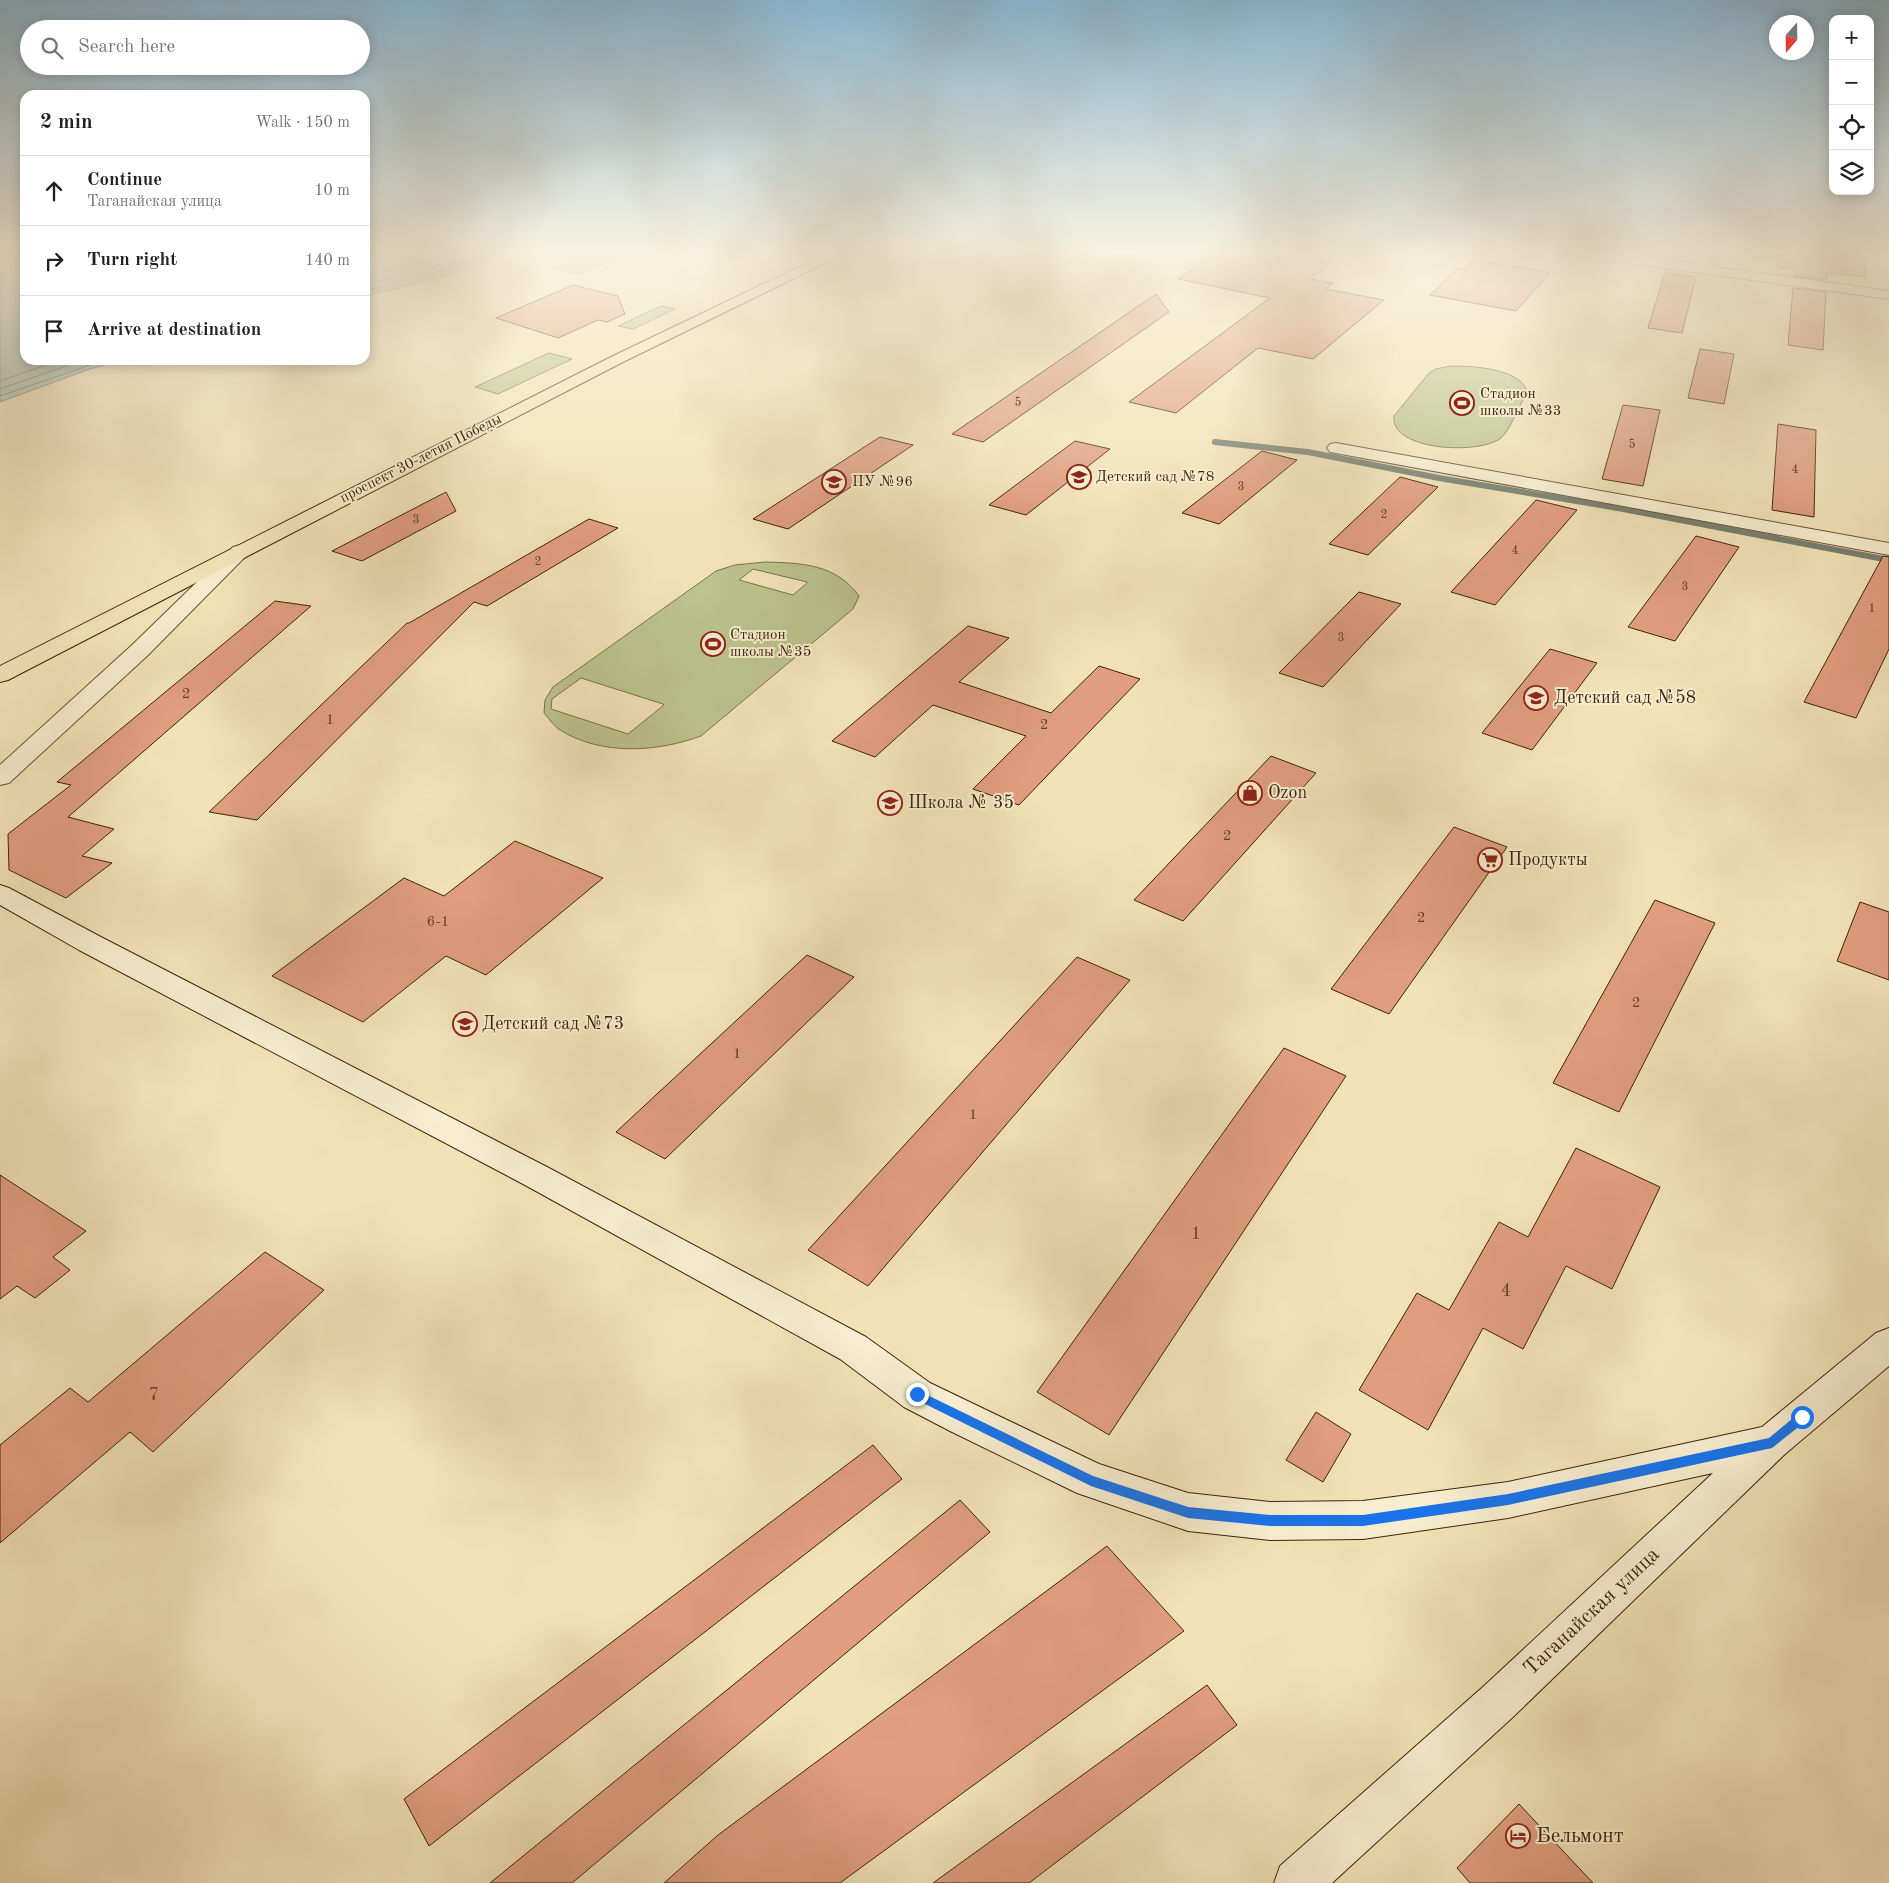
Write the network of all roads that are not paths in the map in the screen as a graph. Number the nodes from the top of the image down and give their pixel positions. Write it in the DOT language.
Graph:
graph roads {
  1 [pos="662,338"];
  2 [pos="1336,448"];
  3 [pos="1889,549"];
  4 [pos="240,551"];
  5 [pos="0,675"];
  6 [pos="0,778"];
  7 [pos="0,894"];
  8 [pos="1889,1344"];
  9 [pos="1772,1442"];
  10 [pos="1297,1883"];
  1 -- 4 [label="main road, проспект 30-летия Победы"];
  2 -- 3 [label="street"];
  4 -- 5 [label="main road, проспект 30-летия Победы"];
  4 -- 6 [label="street"];
  7 -- 9 [label="street"];
  8 -- 9 [label="street, Таганайская улица"];
  9 -- 10 [label="street, Таганайская улица"];
}
